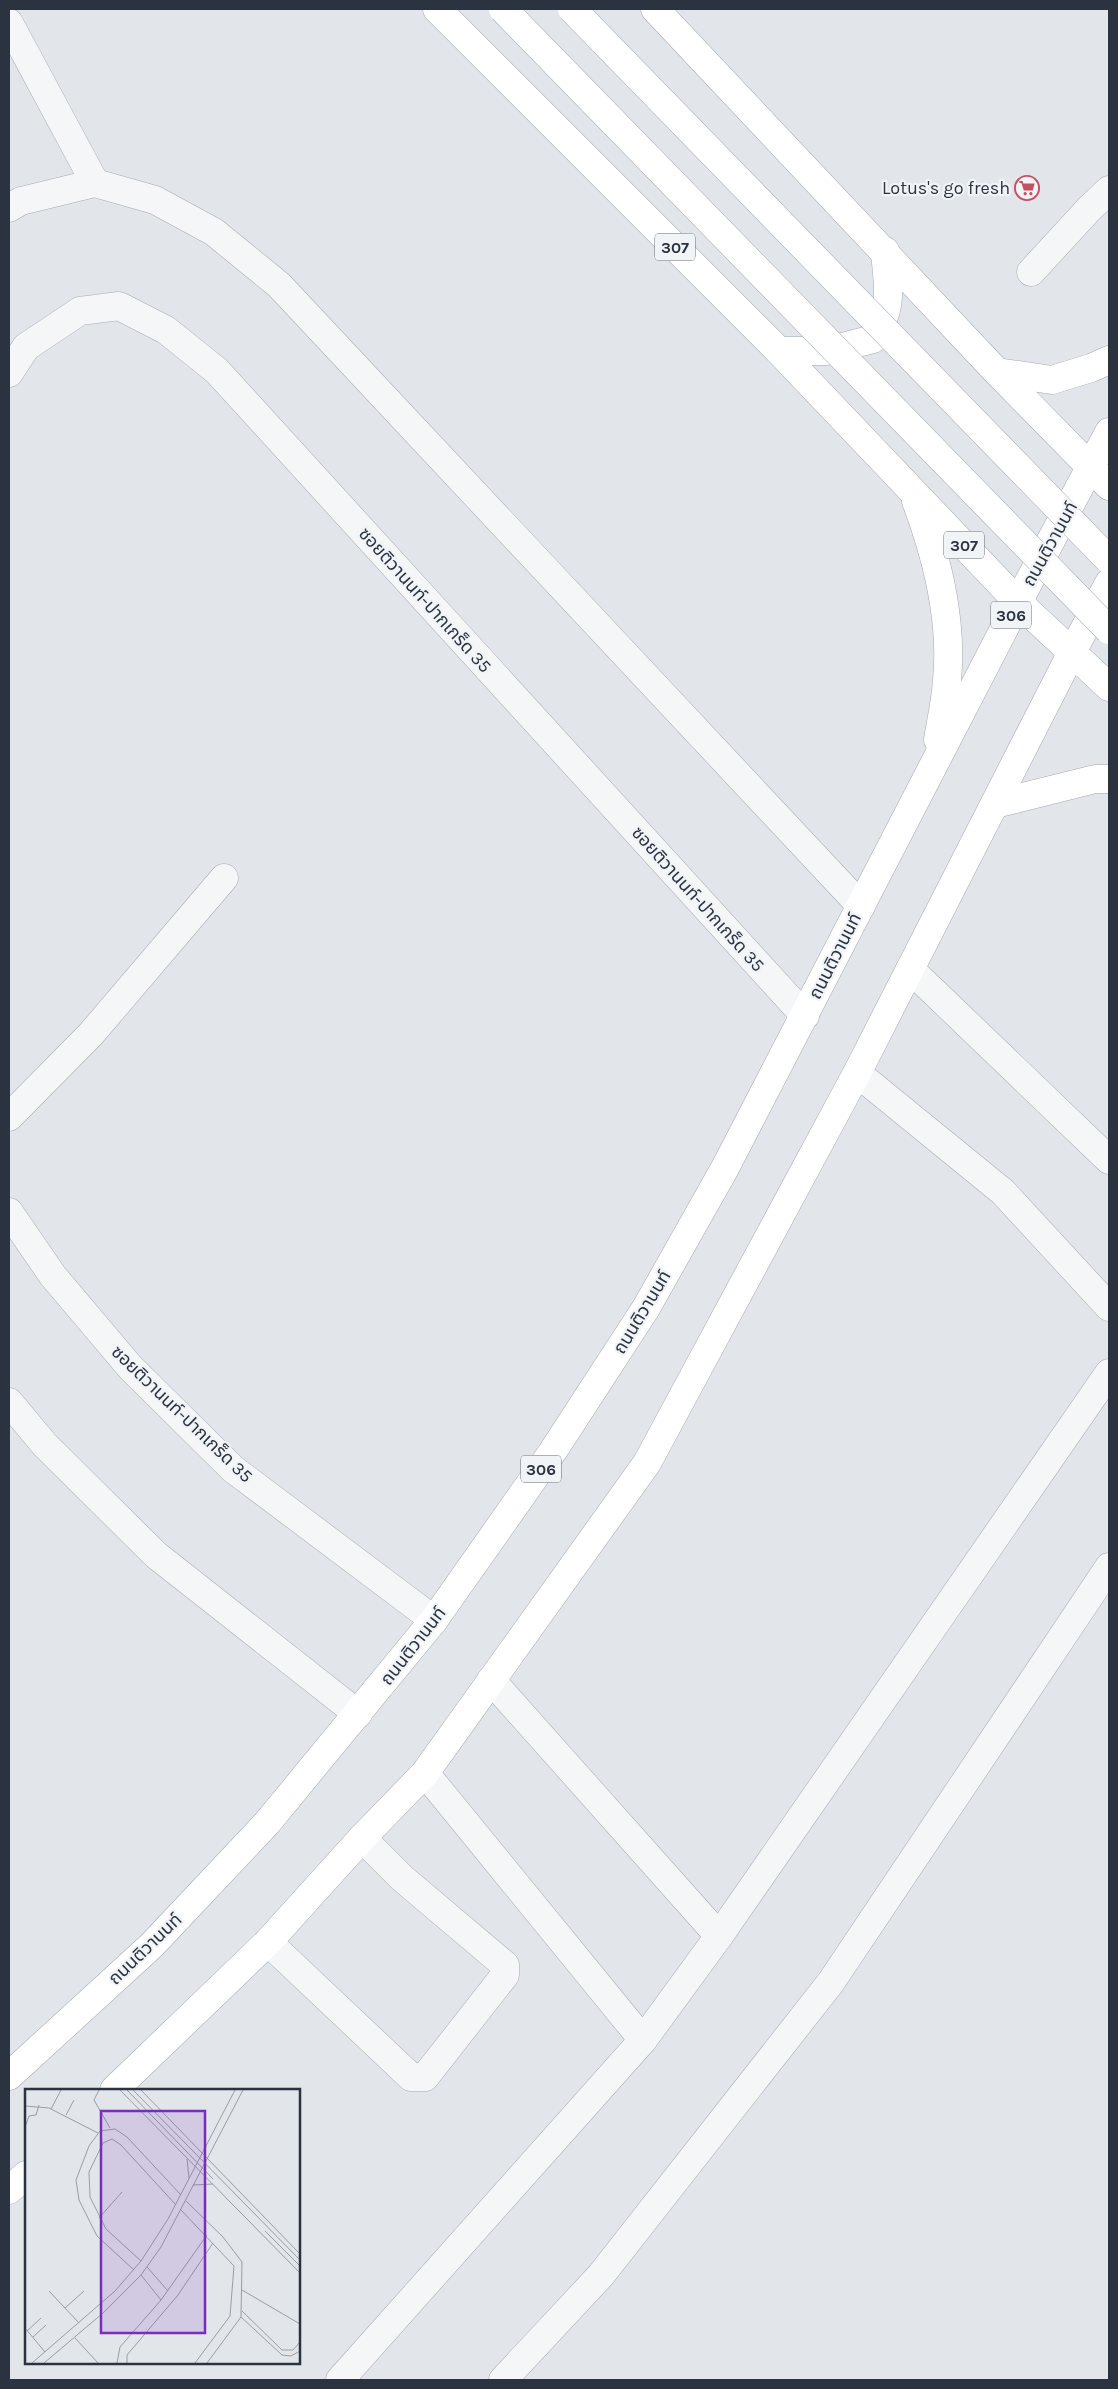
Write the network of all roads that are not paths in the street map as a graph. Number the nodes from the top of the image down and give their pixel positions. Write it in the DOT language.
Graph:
graph roads {
  1 [pos="437,9"];
  2 [pos="503,9"];
  3 [pos="572,9"];
  4 [pos="655,9"];
  5 [pos="9,24"];
  6 [pos="95,183"];
  7 [pos="1109,190"];
  8 [pos="9,208"];
  9 [pos="886,251"];
  10 [pos="1031,272"];
  11 [pos="779,351"];
  12 [pos="1109,360"];
  13 [pos="997,372"];
  14 [pos="9,373"];
  15 [pos="1109,432"];
  16 [pos="1100,477"];
  17 [pos="911,488"];
  18 [pos="1109,560"];
  19 [pos="1109,583"];
  20 [pos="1018,602"];
  21 [pos="1109,630"];
  22 [pos="1072,652"];
  23 [pos="1109,687"];
  24 [pos="935,764"];
  25 [pos="1109,779"];
  26 [pos="995,804"];
  27 [pos="224,878"];
  28 [pos="861,906"];
  29 [pos="910,969"];
  30 [pos="805,1016"];
  31 [pos="857,1073"];
  32 [pos="9,1117"];
  33 [pos="1109,1160"];
  34 [pos="9,1212"];
  35 [pos="1109,1307"];
  36 [pos="1109,1373"];
  37 [pos="12,1413"];
  38 [pos="1109,1567"];
  39 [pos="434,1620"];
  40 [pos="491,1680"];
  41 [pos="358,1714"];
  42 [pos="425,1773"];
  43 [pos="362,1838"];
  44 [pos="719,1936"];
  45 [pos="268,1942"];
  46 [pos="643,2040"];
  47 [pos="9,2076"];
  48 [pos="115,2089"];
  49 [pos="25,2176"];
  50 [pos="9,2190"];
  51 [pos="340,2380"];
  52 [pos="502,2380"];
  1 -- 11 [label="main road, 307"];
  2 -- 21 [label="main road, bridge"];
  3 -- 18 [label="main road, bridge"];
  4 -- 9 [label="main road"];
  5 -- 6 [label="street"];
  6 -- 8 [label="street"];
  6 -- 28 [label="street"];
  7 -- 10 [label="street"];
  9 -- 11 [label="main road"];
  9 -- 13 [label="main road"];
  11 -- 17 [label="main road, 307"];
  12 -- 13 [label="main road"];
  13 -- 16 [label="main road"];
  14 -- 30 [label="street, ซอยติวานนท์-ปากเกร็ด 35"];
  15 -- 16 [label="main road, ถนนติวานนท์ / 306"];
  16 -- 20 [label="main road, ถนนติวานนท์ / 306"];
  17 -- 20 [label="main road, 307"];
  17 -- 24 [label="main road"];
  19 -- 22 [label="main road"];
  20 -- 22 [label="main road"];
  20 -- 24 [label="main road, ถนนติวานนท์ / 306"];
  22 -- 23 [label="main road"];
  22 -- 26 [label="main road"];
  24 -- 28 [label="main road, ถนนติวานนท์ / 306"];
  25 -- 26 [label="main road"];
  26 -- 29 [label="main road"];
  27 -- 32 [label="street"];
  28 -- 30 [label="main road, ถนนติวานนท์ / 306"];
  29 -- 31 [label="main road"];
  29 -- 33 [label="street"];
  30 -- 39 [label="main road, ถนนติวานนท์ / 306"];
  31 -- 35 [label="street"];
  31 -- 40 [label="main road"];
  34 -- 39 [label="street, ซอยติวานนท์-ปากเกร็ด 35"];
  36 -- 44 [label="street"];
  37 -- 41 [label="street"];
  38 -- 52 [label="street"];
  39 -- 41 [label="main road, ถนนติวานนท์ / 306"];
  40 -- 42 [label="main road"];
  40 -- 44 [label="street"];
  41 -- 47 [label="main road, ถนนติวานนท์ / 306"];
  42 -- 43 [label="main road"];
  42 -- 46 [label="street"];
  43 -- 45 [label="main road"];
  43 -- 45 [label="street"];
  44 -- 46 [label="street"];
  45 -- 48 [label="main road"];
  46 -- 51 [label="street"];
  49 -- 50 [label="main road"];
}
